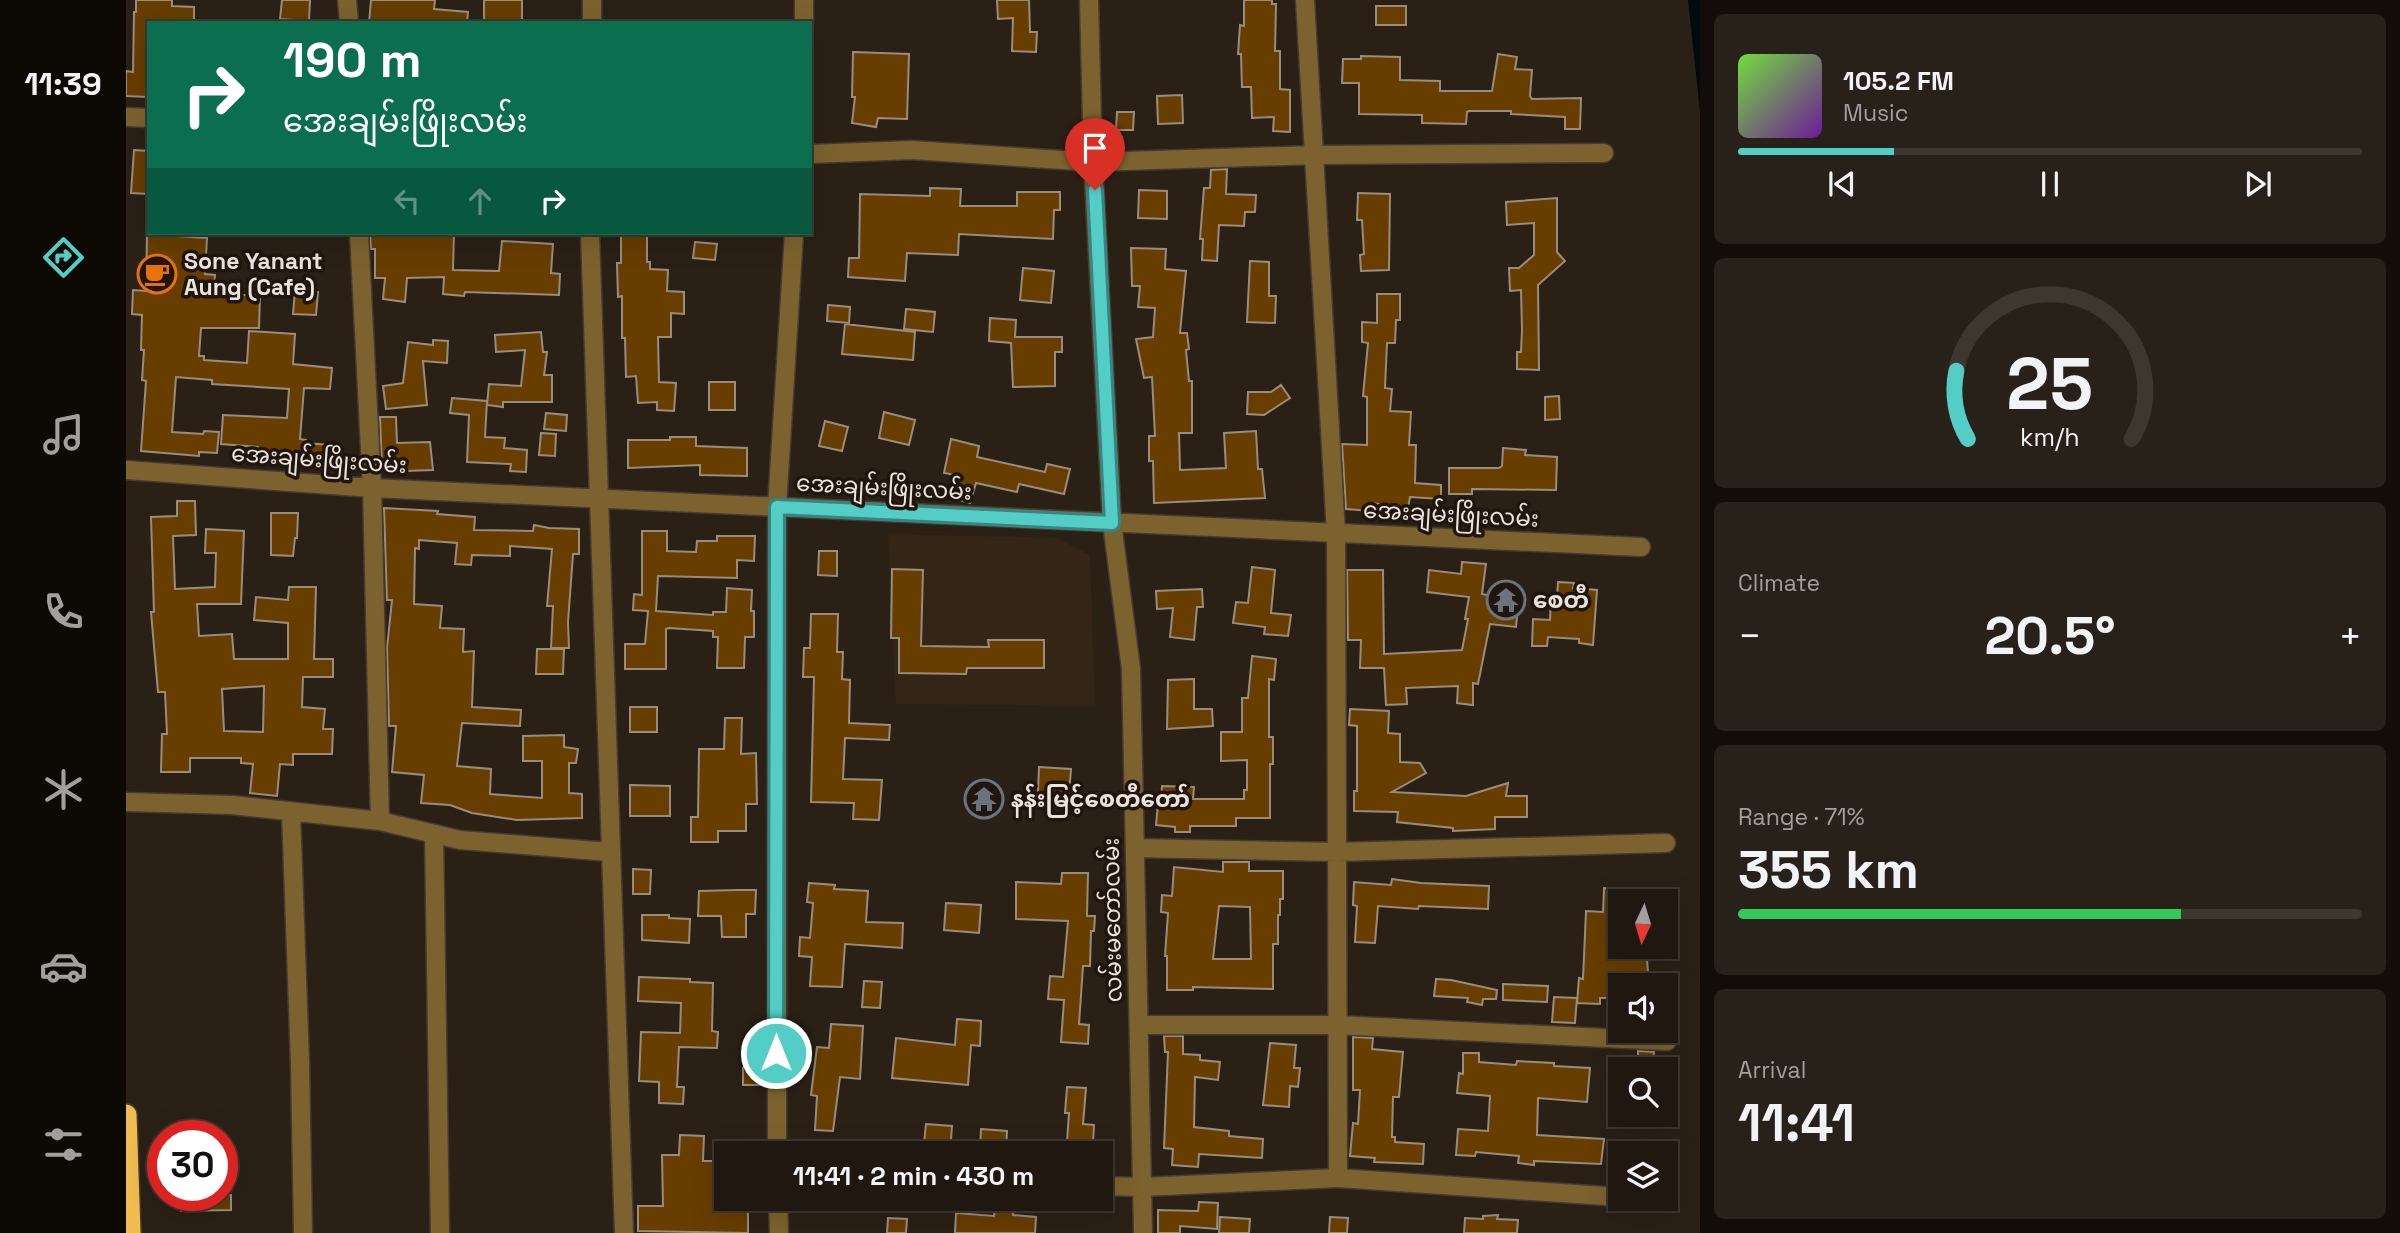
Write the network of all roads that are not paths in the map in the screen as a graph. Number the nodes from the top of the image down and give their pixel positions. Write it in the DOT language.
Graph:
graph roads {
  1 [pos="347,0"];
  2 [pos="592,0"];
  3 [pos="804,0"];
  4 [pos="1090,0"];
  5 [pos="1305,0"];
  6 [pos="349,21"];
  7 [pos="592,21"];
  8 [pos="804,21"];
  9 [pos="126,117"];
  10 [pos="147,118"];
  11 [pos="1604,153"];
  12 [pos="812,154"];
  13 [pos="1315,155"];
  14 [pos="1093,162"];
  15 [pos="359,235"];
  16 [pos="590,235"];
  17 [pos="794,235"];
  18 [pos="126,470"];
  19 [pos="372,488"];
  20 [pos="598,499"];
  21 [pos="777,507"];
  22 [pos="1112,523"];
  23 [pos="1336,533"];
  24 [pos="1641,547"];
  25 [pos="126,802"];
  26 [pos="291,812"];
  27 [pos="380,821"];
  28 [pos="434,834"];
  29 [pos="1666,843"];
  30 [pos="1135,848"];
  31 [pos="610,852"];
  32 [pos="1337,852"];
  33 [pos="1337,1025"];
  34 [pos="1139,1026"];
  35 [pos="1608,1038"];
  36 [pos="126,1115"];
  37 [pos="777,1141"];
  38 [pos="1338,1178"];
  39 [pos="1113,1186"];
  40 [pos="1142,1187"];
  41 [pos="1608,1196"];
  42 [pos="778,1211"];
  43 [pos="130,1233"];
  44 [pos="303,1233"];
  45 [pos="440,1233"];
  46 [pos="624,1233"];
  47 [pos="779,1233"];
  48 [pos="1143,1233"];
  1 -- 6 [label="street"];
  2 -- 7 [label="street"];
  3 -- 8 [label="street"];
  4 -- 14 [label="street, လမ်းမတော်လမ်း"];
  5 -- 13 [label="street"];
  9 -- 10 [label="street"];
  11 -- 13 [label="street"];
  12 -- 14 [label="street"];
  13 -- 14 [label="street"];
  13 -- 23 [label="street"];
  14 -- 22 [label="street, လမ်းမတော်လမ်း"];
  15 -- 19 [label="street"];
  16 -- 20 [label="street"];
  17 -- 21 [label="street"];
  18 -- 19 [label="street, အေးချမ်းဖြိုးလမ်း"];
  19 -- 20 [label="street, အေးချမ်းဖြိုးလမ်း"];
  19 -- 27 [label="street"];
  20 -- 21 [label="street, အေးချမ်းဖြိုးလမ်း"];
  20 -- 31 [label="street"];
  21 -- 22 [label="street, အေးချမ်းဖြိုးလမ်း"];
  21 -- 37 [label="street"];
  22 -- 23 [label="street, အေးချမ်းဖြိုးလမ်း"];
  22 -- 30 [label="street, လမ်းမတော်လမ်း"];
  23 -- 24 [label="street, အေးချမ်းဖြိုးလမ်း"];
  23 -- 32 [label="street"];
  25 -- 26 [label="street"];
  26 -- 27 [label="street"];
  26 -- 44 [label="street"];
  27 -- 28 [label="street"];
  28 -- 31 [label="street"];
  28 -- 45 [label="street"];
  29 -- 32 [label="street"];
  30 -- 32 [label="street"];
  30 -- 34 [label="street, လမ်းမတော်လမ်း"];
  31 -- 46 [label="street"];
  32 -- 33 [label="street"];
  33 -- 34 [label="street"];
  33 -- 35 [label="street"];
  33 -- 38 [label="street"];
  34 -- 40 [label="street, လမ်းမတော်လမ်း"];
  36 -- 43 [label="highway"];
  38 -- 40 [label="street"];
  38 -- 41 [label="street"];
  39 -- 40 [label="street"];
  40 -- 48 [label="street, လမ်းမတော်လမ်း"];
  42 -- 47 [label="street"];
}
